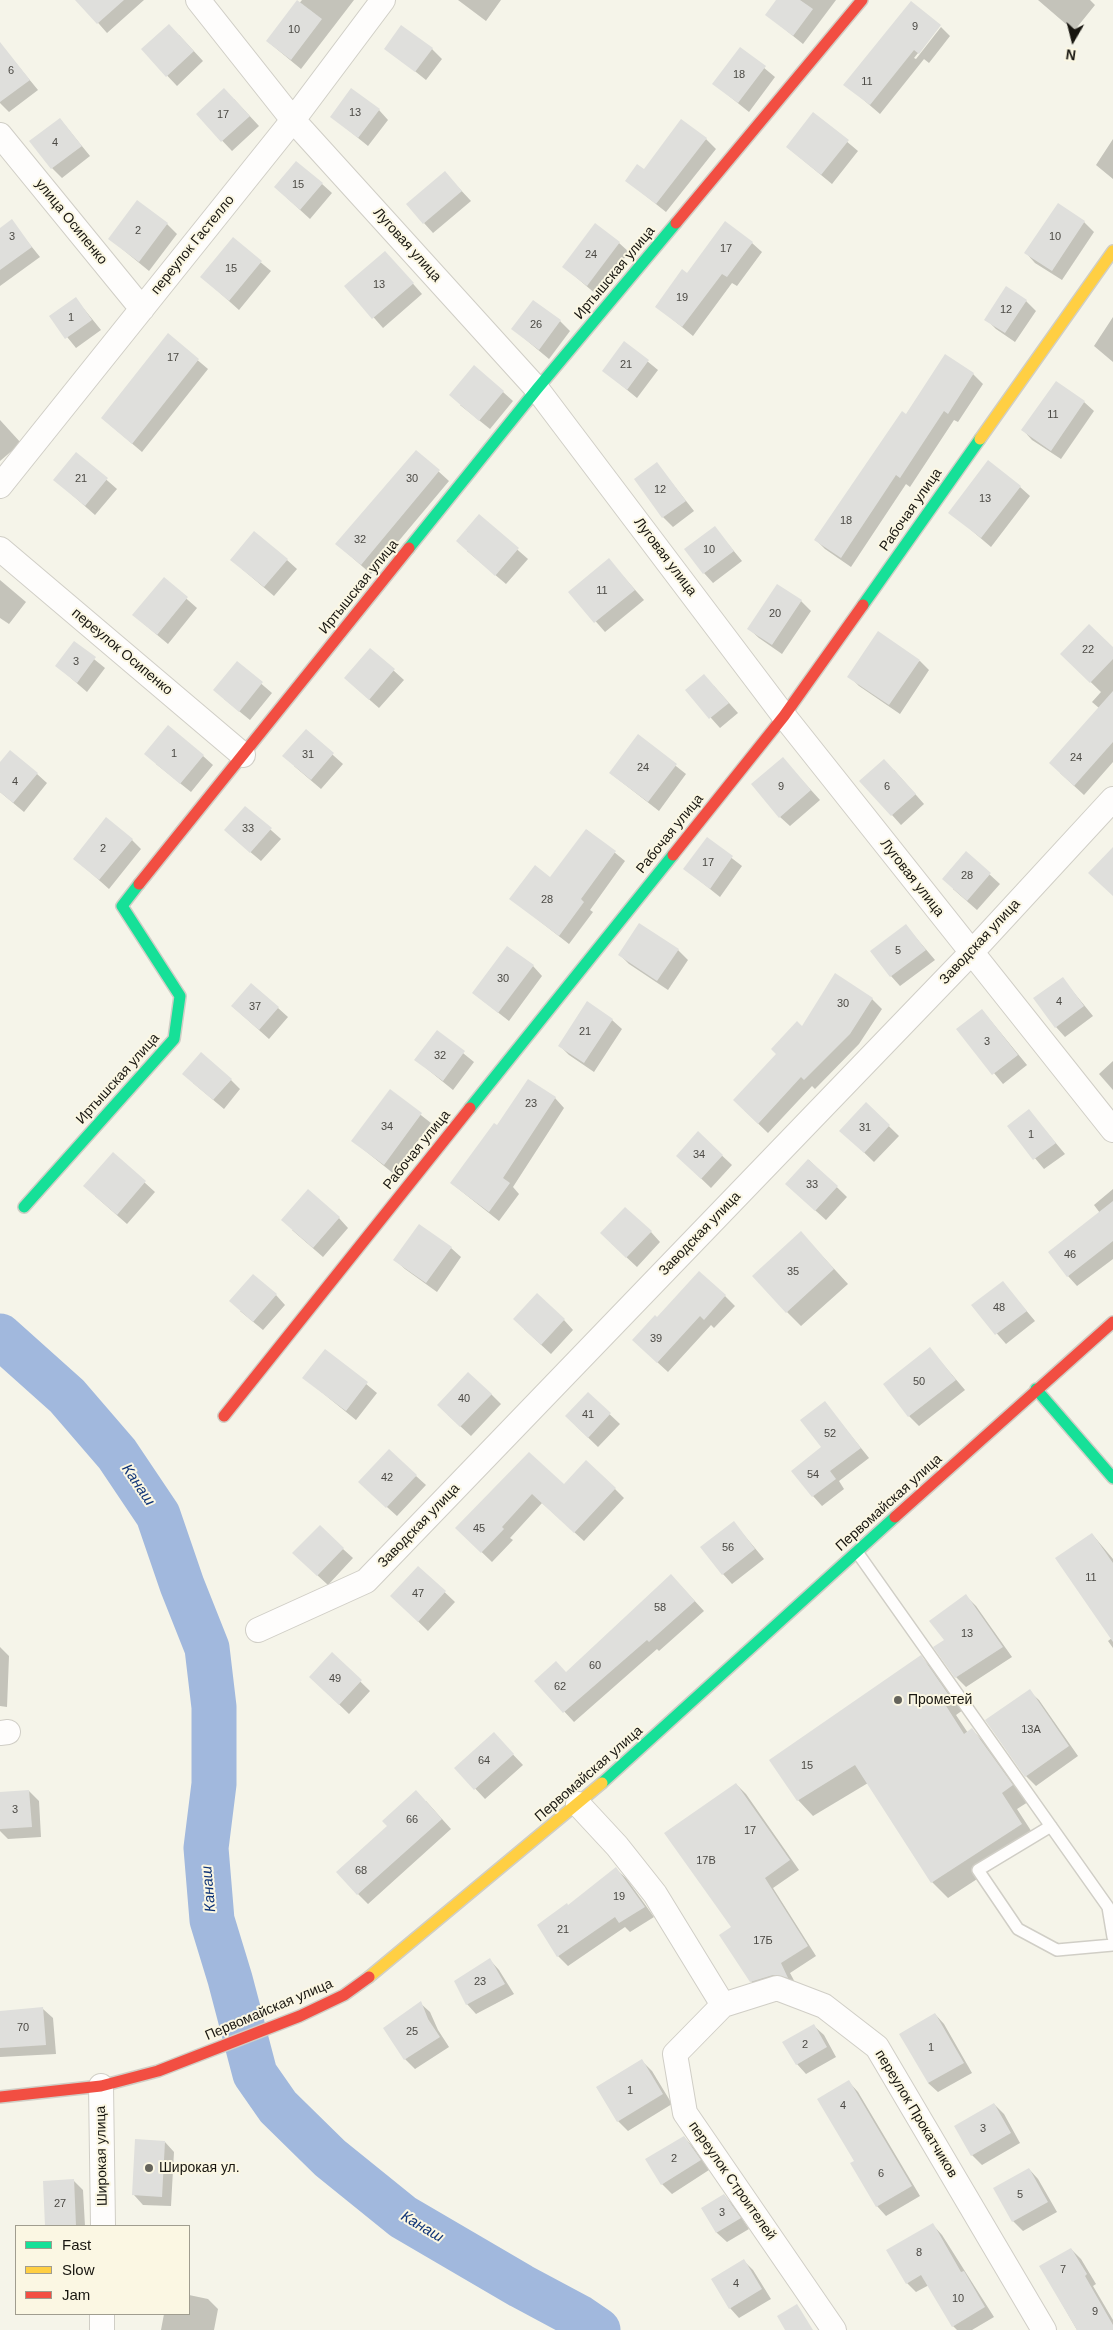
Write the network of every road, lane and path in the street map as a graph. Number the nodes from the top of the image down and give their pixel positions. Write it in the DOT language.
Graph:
graph roads {
  1 [pos="198,0"];
  2 [pos="383,0"];
  3 [pos="862,0"];
  4 [pos="293,120"];
  5 [pos="0,135"];
  6 [pos="1113,251"];
  7 [pos="142,309"];
  8 [pos="537,389"];
  9 [pos="0,486"];
  10 [pos="0,549"];
  11 [pos="784,716"];
  12 [pos="243,755"];
  13 [pos="1113,799"];
  14 [pos="971,953"];
  15 [pos="1113,1130"];
  16 [pos="24,1207"];
  17 [pos="1113,1322"];
  18 [pos="1036,1389"];
  19 [pos="224,1416"];
  20 [pos="1113,1478"];
  21 [pos="857,1552"];
  22 [pos="258,1630"];
  23 [pos="578,1804"];
  24 [pos="1051,1826"];
  25 [pos="1113,1937"];
  26 [pos="1113,1945"];
  27 [pos="723,2005"];
  28 [pos="100,2086"];
  29 [pos="0,2097"];
  30 [pos="103,2225"];
  31 [pos="102,2315"];
  32 [pos="102,2330"];
  33 [pos="834,2330"];
  34 [pos="1044,2330"];
  1 -- 4 [label="street, Луговая улица"];
  2 -- 4 [label="street, переулок Гастелло"];
  3 -- 8 [label="street, Иртышская улица"];
  4 -- 7 [label="street, переулок Гастелло"];
  4 -- 8 [label="street, Луговая улица"];
  5 -- 7 [label="street, улица Осипенко"];
  6 -- 11 [label="street, Рабочая улица"];
  7 -- 9 [label="street, переулок Гастелло"];
  8 -- 11 [label="street, Луговая улица"];
  8 -- 12 [label="street, Иртышская улица"];
  10 -- 12 [label="street, переулок Осипенко"];
  11 -- 14 [label="street, Луговая улица"];
  11 -- 19 [label="street, Рабочая улица"];
  12 -- 16 [label="street, Иртышская улица"];
  13 -- 14 [label="street, Заводская улица"];
  14 -- 15 [label="street, Луговая улица"];
  14 -- 22 [label="street, Заводская улица"];
  17 -- 18 [label="street, Первомайская улица"];
  18 -- 20 [label="street"];
  18 -- 21 [label="street, Первомайская улица"];
  21 -- 23 [label="street, Первомайская улица"];
  21 -- 24 [label="lane"];
  23 -- 27 [label="street"];
  23 -- 28 [label="street, Первомайская улица"];
  24 -- 25 [label="lane"];
  24 -- 26 [label="lane"];
  27 -- 33 [label="street, переулок Строителей"];
  27 -- 34 [label="street, переулок Прокатчиков"];
  28 -- 29 [label="street, Первомайская улица"];
  28 -- 30 [label="street, Широкая улица"];
  31 -- 32 [label="street"];
}
